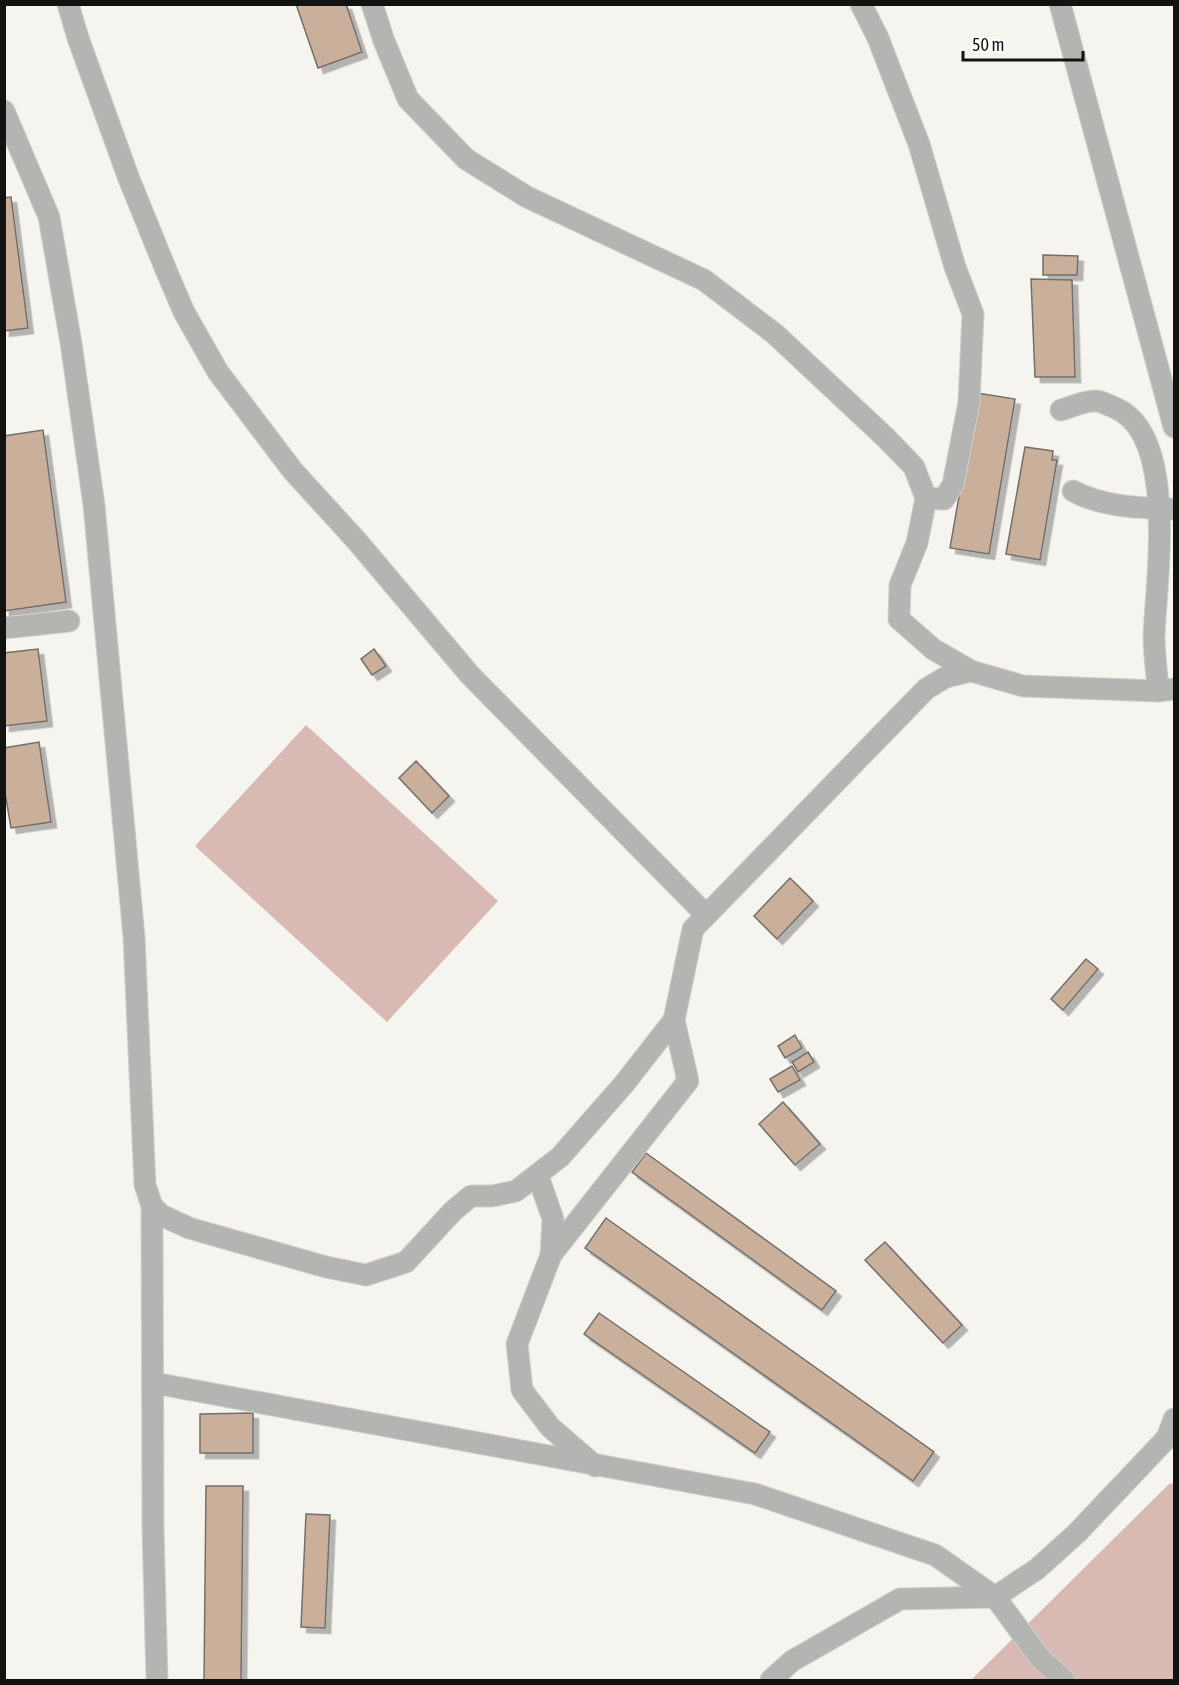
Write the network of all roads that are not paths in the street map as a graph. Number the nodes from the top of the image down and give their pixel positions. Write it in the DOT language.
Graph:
graph roads {
  1 [pos="68,4"];
  2 [pos="372,4"];
  3 [pos="861,4"];
  4 [pos="1060,4"];
  5 [pos="4,111"];
  6 [pos="1061,410"];
  7 [pos="1174,427"];
  8 [pos="1073,491"];
  9 [pos="926,498"];
  10 [pos="1167,509"];
  11 [pos="69,621"];
  12 [pos="4,628"];
  13 [pos="971,671"];
  14 [pos="1166,690"];
  15 [pos="706,915"];
  16 [pos="674,1020"];
  17 [pos="538,1176"];
  18 [pos="152,1206"];
  19 [pos="551,1255"];
  20 [pos="154,1383"];
  21 [pos="1172,1430"];
  22 [pos="595,1466"];
  23 [pos="996,1598"];
  24 [pos="157,1680"];
  25 [pos="771,1680"];
  26 [pos="1064,1680"];
  1 -- 15 [label="street"];
  2 -- 9 [label="street"];
  3 -- 9 [label="street"];
  4 -- 7 [label="street"];
  5 -- 18 [label="street"];
  6 -- 10 [label="street"];
  8 -- 10 [label="street"];
  9 -- 13 [label="street"];
  10 -- 14 [label="street"];
  11 -- 12 [label="street"];
  13 -- 14 [label="street"];
  13 -- 15 [label="street"];
  15 -- 16 [label="street"];
  16 -- 17 [label="street"];
  16 -- 19 [label="street"];
  17 -- 18 [label="street"];
  17 -- 19 [label="street"];
  18 -- 20 [label="street"];
  19 -- 22 [label="street"];
  20 -- 22 [label="street"];
  20 -- 24 [label="street"];
  21 -- 23 [label="street"];
  22 -- 23 [label="street"];
  23 -- 25 [label="street"];
  23 -- 26 [label="street"];
}
